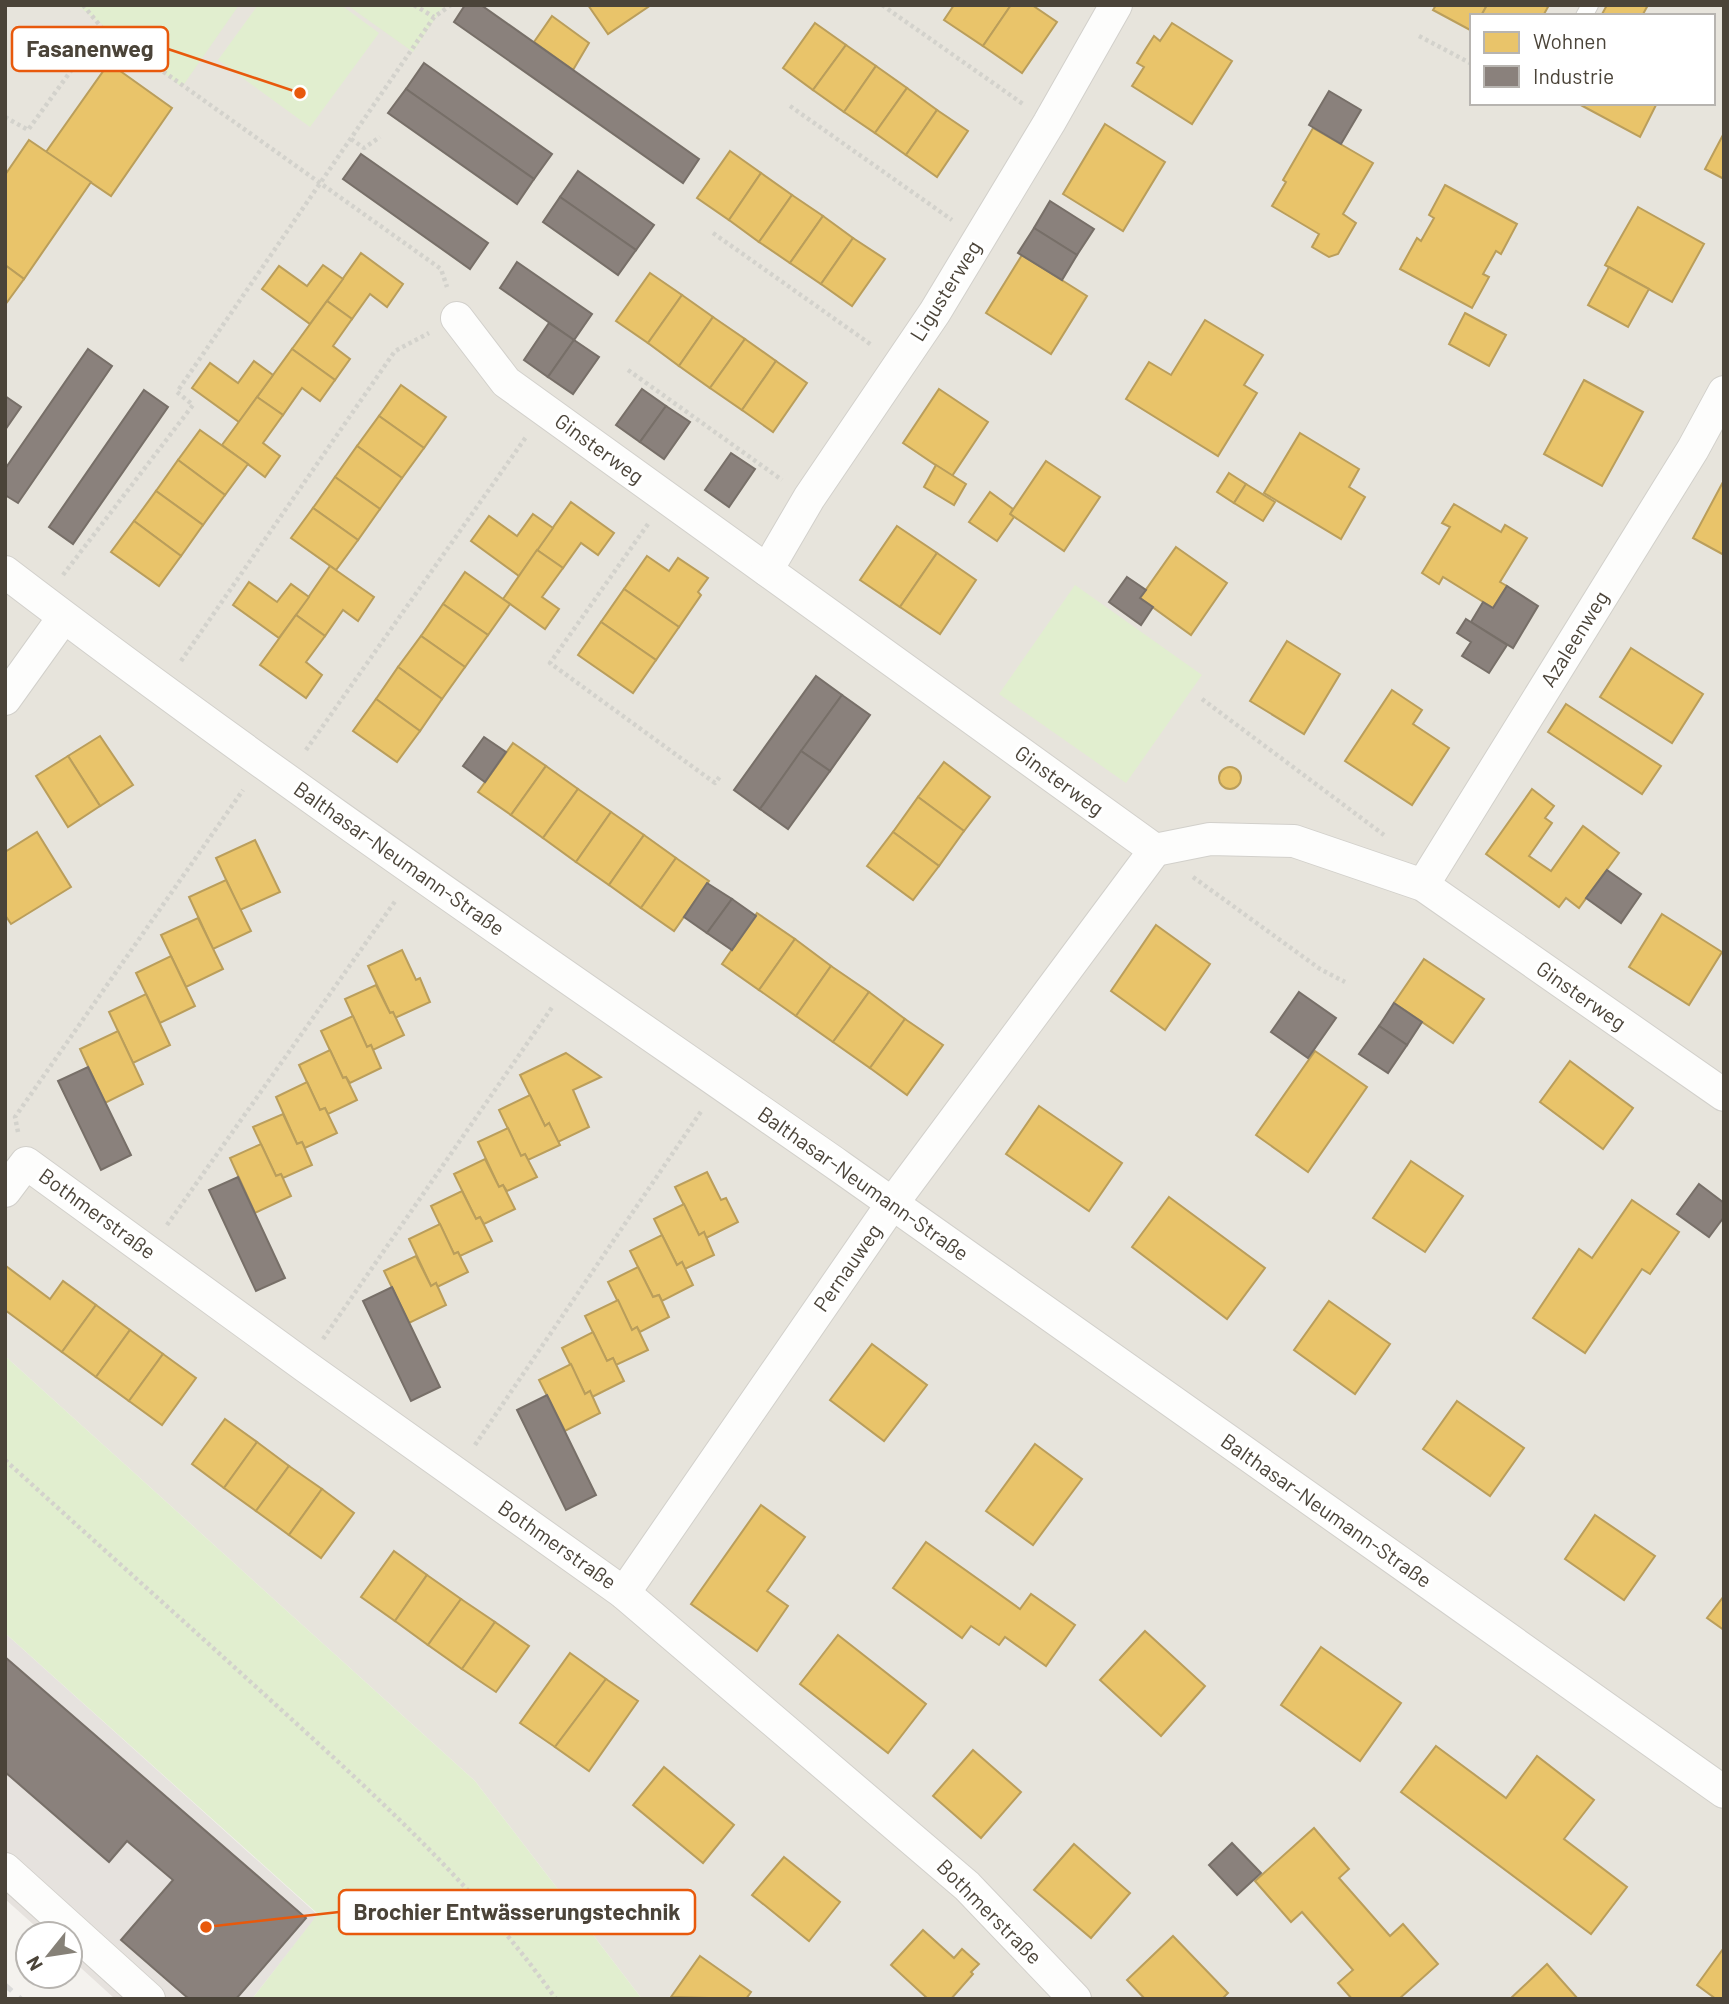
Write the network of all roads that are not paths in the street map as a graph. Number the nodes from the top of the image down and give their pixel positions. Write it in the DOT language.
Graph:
graph roads {
  1 [pos="1116,5"];
  2 [pos="457,318"];
  3 [pos="1724,392"];
  4 [pos="767,570"];
  5 [pos="5,572"];
  6 [pos="53,610"];
  7 [pos="5,699"];
  8 [pos="1155,850"];
  9 [pos="1423,885"];
  10 [pos="1724,1095"];
  11 [pos="5,1191"];
  12 [pos="892,1204"];
  13 [pos="624,1593"];
  14 [pos="1724,1792"];
  15 [pos="5,1869"];
  16 [pos="149,1999"];
  17 [pos="1075,1999"];
  1 -- 4 [label="street, Ligusterweg"];
  2 -- 4 [label="street, Ginsterweg"];
  3 -- 9 [label="street, Azaleenweg"];
  4 -- 8 [label="street, Ginsterweg"];
  5 -- 6 [label="street, Balthasar-Neumann-Straße"];
  6 -- 7 [label="street"];
  6 -- 12 [label="street, Balthasar-Neumann-Straße"];
  8 -- 9 [label="street, Ginsterweg"];
  8 -- 12 [label="street, Pernauweg"];
  9 -- 10 [label="street, Ginsterweg"];
  11 -- 13 [label="street, Bothmerstraße"];
  12 -- 13 [label="street, Pernauweg"];
  12 -- 14 [label="street, Balthasar-Neumann-Straße"];
  13 -- 17 [label="street, Bothmerstraße"];
  15 -- 16 [label="street"];
}
